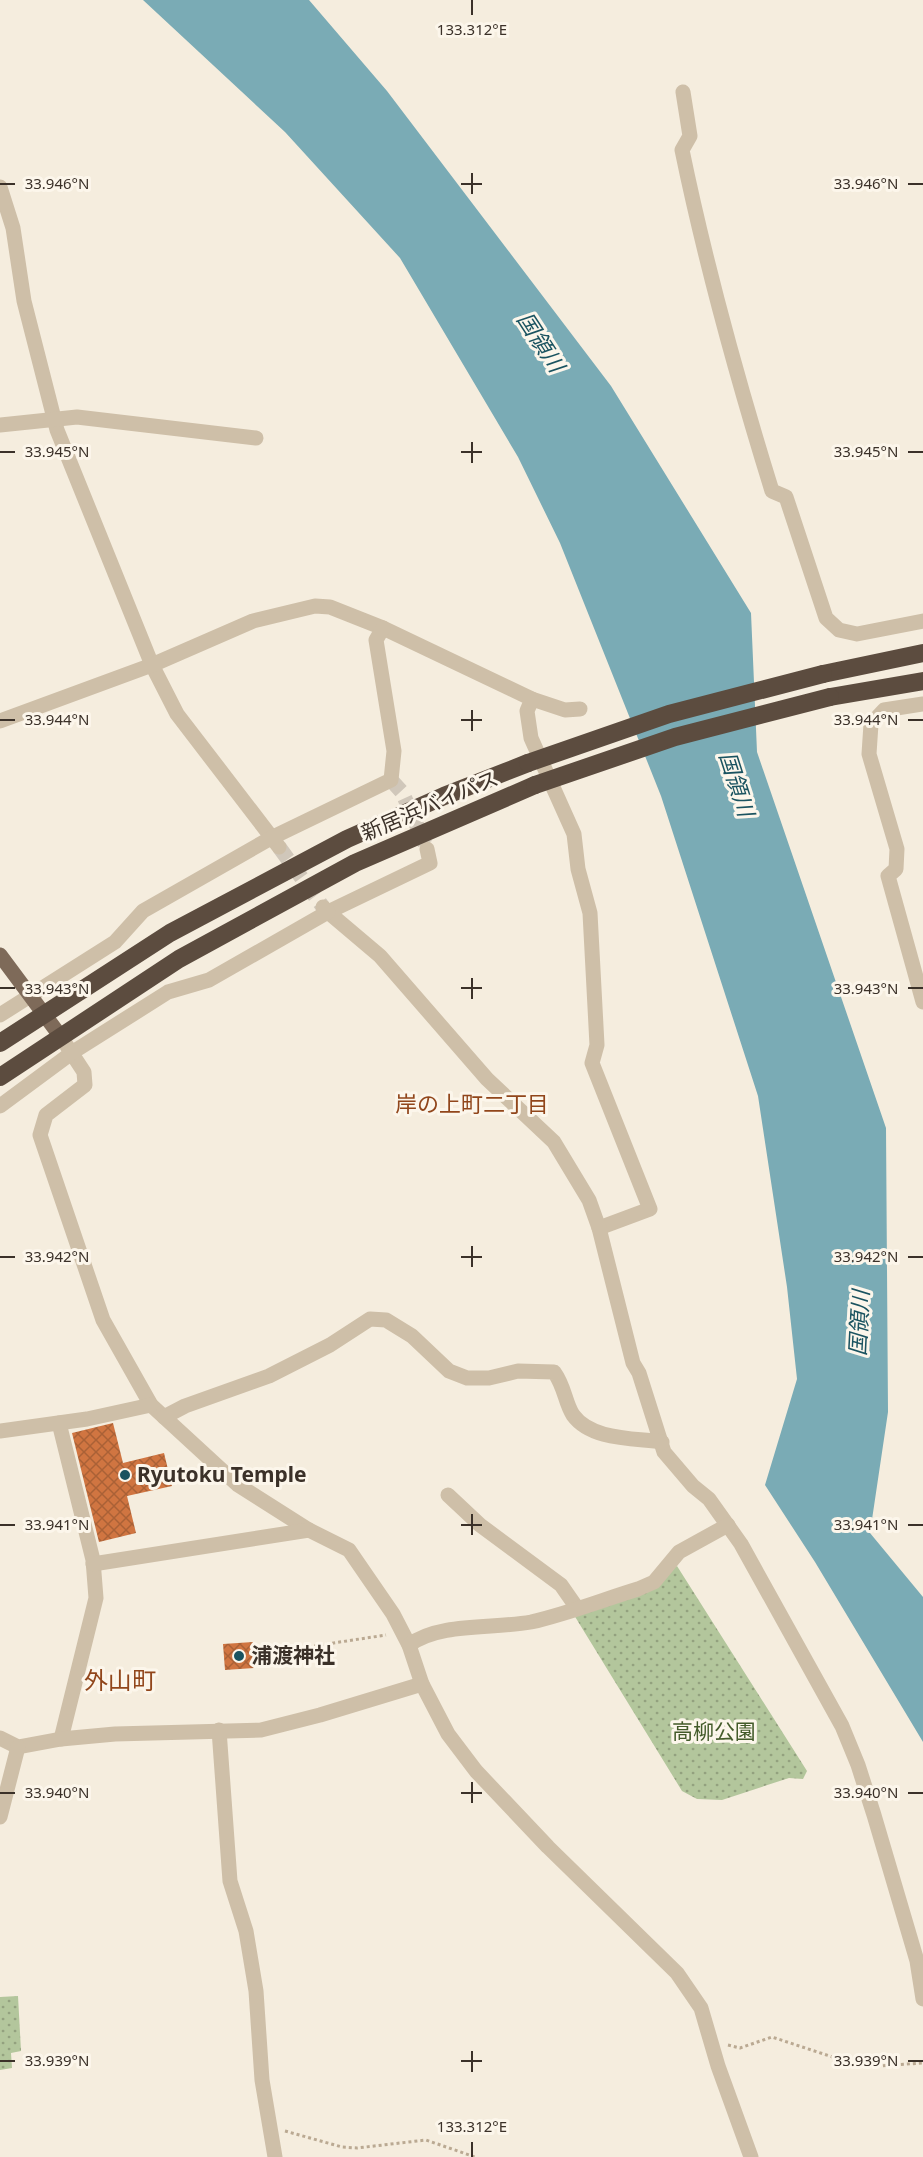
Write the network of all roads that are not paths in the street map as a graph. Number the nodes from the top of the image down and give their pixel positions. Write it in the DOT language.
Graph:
graph roads {
  1 [pos="683,92"];
  2 [pos="0,187"];
  3 [pos="54,419"];
  4 [pos="0,425"];
  5 [pos="256,438"];
  6 [pos="923,621"];
  7 [pos="383,628"];
  8 [pos="923,653"];
  9 [pos="152,665"];
  10 [pos="923,681"];
  11 [pos="532,699"];
  12 [pos="923,705"];
  13 [pos="580,709"];
  14 [pos="0,721"];
  15 [pos="275,843"];
  16 [pos="427,849"];
  17 [pos="326,909"];
  18 [pos="0,955"];
  19 [pos="29,994"];
  20 [pos="923,1002"];
  21 [pos="43,1014"];
  22 [pos="0,1015"];
  23 [pos="61,1037"];
  24 [pos="0,1043"];
  25 [pos="73,1053"];
  26 [pos="0,1077"];
  27 [pos="0,1106"];
  28 [pos="599,1228"];
  29 [pos="151,1405"];
  30 [pos="164,1418"];
  31 [pos="58,1423"];
  32 [pos="0,1431"];
  33 [pos="662,1442"];
  34 [pos="448,1495"];
  35 [pos="728,1525"];
  36 [pos="309,1530"];
  37 [pos="93,1564"];
  38 [pos="577,1608"];
  39 [pos="406,1639"];
  40 [pos="422,1684"];
  41 [pos="219,1730"];
  42 [pos="0,1738"];
  43 [pos="61,1739"];
  44 [pos="18,1747"];
  45 [pos="0,1817"];
  46 [pos="923,1999"];
  47 [pos="275,2157"];
  48 [pos="751,2157"];
  1 -- 6 [label="street"];
  2 -- 3 [label="street"];
  3 -- 4 [label="street"];
  3 -- 5 [label="street"];
  3 -- 9 [label="street"];
  7 -- 9 [label="street"];
  7 -- 11 [label="street"];
  7 -- 15 [label="street"];
  8 -- 21 [label="highway, 新居浜バイパス, bridge"];
  9 -- 14 [label="street"];
  9 -- 15 [label="street"];
  10 -- 23 [label="highway, 新居浜バイパス, bridge"];
  11 -- 13 [label="street"];
  11 -- 28 [label="street"];
  12 -- 20 [label="street"];
  15 -- 19 [label="street"];
  16 -- 17 [label="street"];
  17 -- 25 [label="street"];
  17 -- 28 [label="street"];
  18 -- 19 [label="main road"];
  19 -- 21 [label="main road"];
  19 -- 22 [label="street"];
  21 -- 23 [label="main road"];
  21 -- 24 [label="highway, 新居浜バイパス"];
  23 -- 25 [label="street"];
  23 -- 26 [label="highway, 新居浜バイパス"];
  25 -- 27 [label="street"];
  25 -- 29 [label="street"];
  28 -- 33 [label="street"];
  29 -- 30 [label="street"];
  29 -- 31 [label="street"];
  30 -- 33 [label="street"];
  30 -- 36 [label="street"];
  31 -- 32 [label="street"];
  31 -- 37 [label="street"];
  33 -- 35 [label="street"];
  34 -- 38 [label="street"];
  35 -- 38 [label="street"];
  35 -- 46 [label="street"];
  36 -- 37 [label="street"];
  36 -- 39 [label="street"];
  37 -- 43 [label="street"];
  38 -- 39 [label="street"];
  39 -- 40 [label="street"];
  40 -- 41 [label="street"];
  40 -- 48 [label="street"];
  41 -- 43 [label="street"];
  41 -- 47 [label="street"];
  42 -- 44 [label="street"];
  43 -- 44 [label="street"];
  44 -- 45 [label="street"];
}
